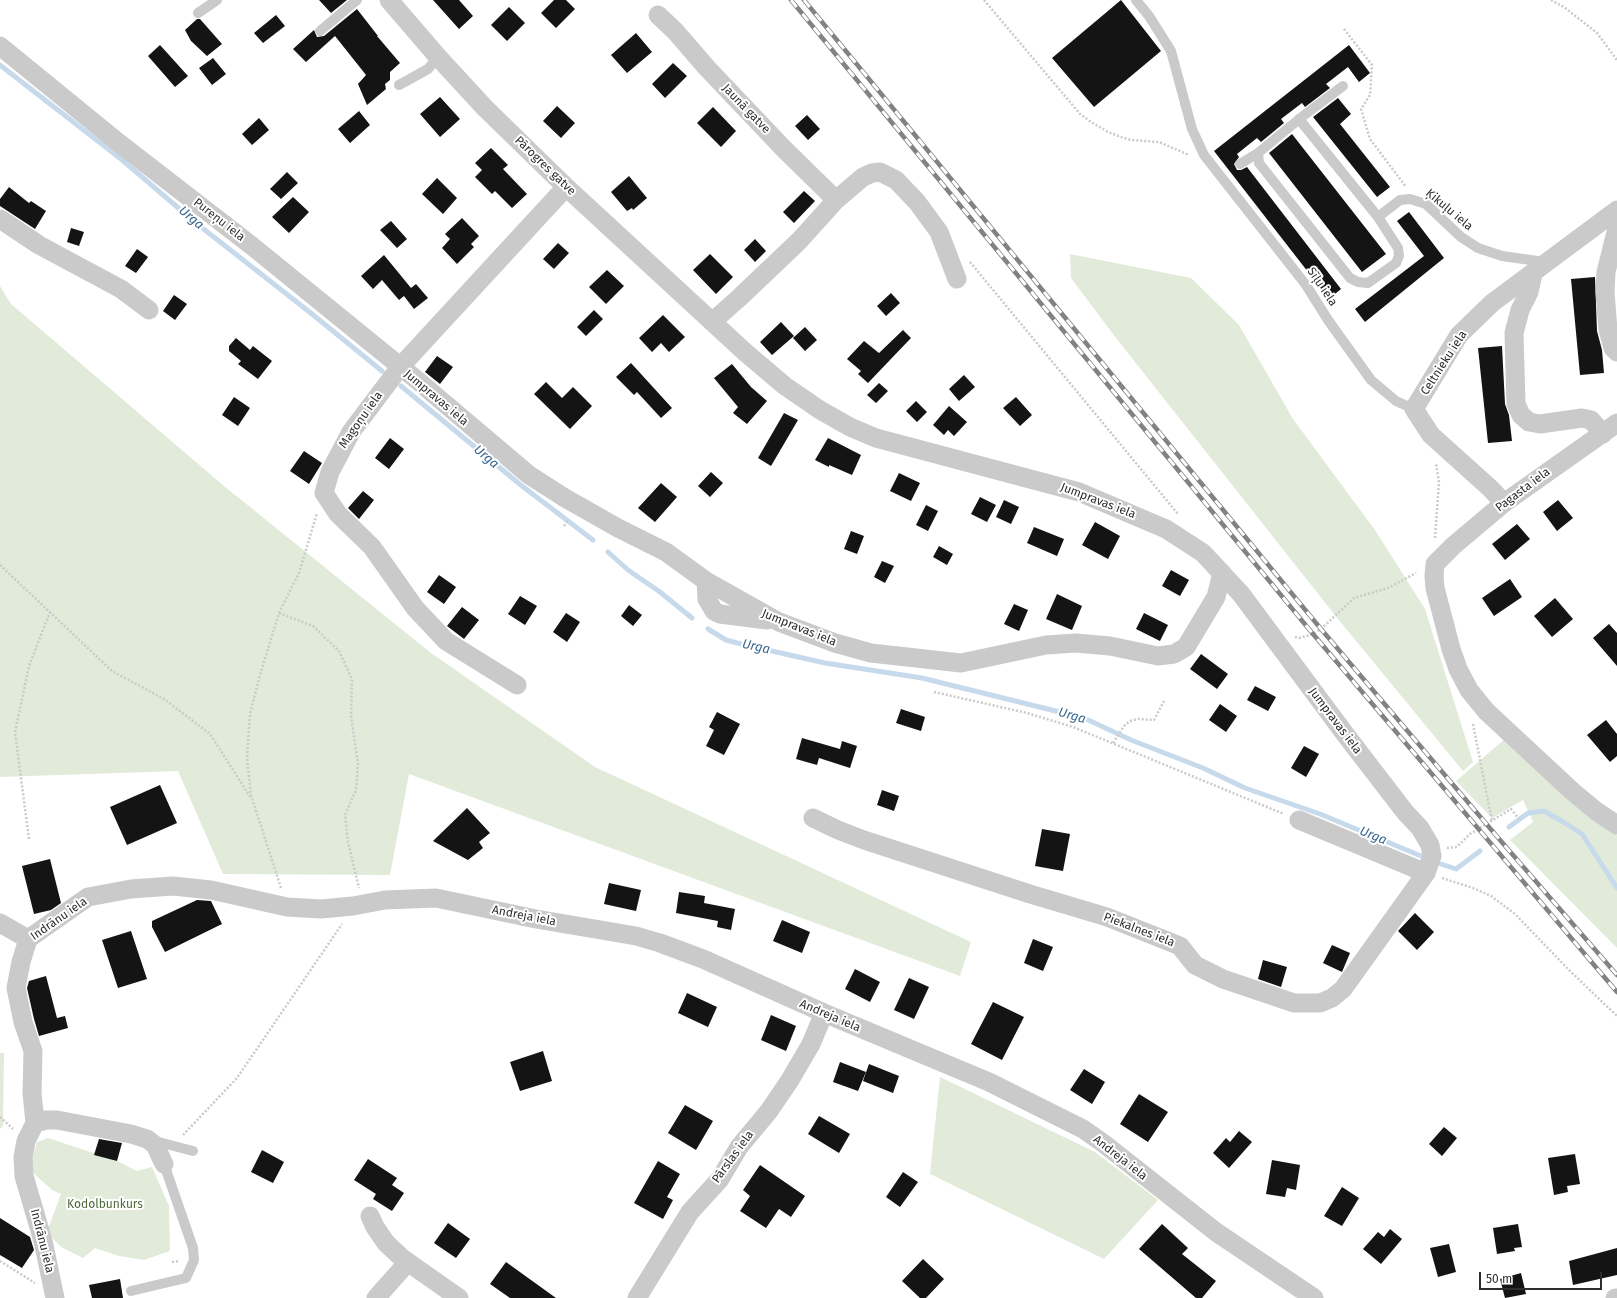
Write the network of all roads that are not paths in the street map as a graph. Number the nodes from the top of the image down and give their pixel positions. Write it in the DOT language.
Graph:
graph roads {
  1 [pos="217,0"];
  2 [pos="357,0"];
  3 [pos="389,0"];
  4 [pos="1136,0"];
  5 [pos="198,13"];
  6 [pos="658,15"];
  7 [pos="320,31"];
  8 [pos="0,46"];
  9 [pos="438,57"];
  10 [pos="399,85"];
  11 [pos="1343,86"];
  12 [pos="1299,119"];
  13 [pos="1258,153"];
  14 [pos="1240,164"];
  15 [pos="566,187"];
  16 [pos="836,200"];
  17 [pos="1617,216"];
  18 [pos="1378,217"];
  19 [pos="0,219"];
  20 [pos="1539,268"];
  21 [pos="957,279"];
  22 [pos="149,310"];
  23 [pos="712,322"];
  24 [pos="1617,352"];
  25 [pos="400,367"];
  26 [pos="1414,409"];
  27 [pos="1610,429"];
  28 [pos="1504,503"];
  29 [pos="1222,574"];
  30 [pos="517,685"];
  31 [pos="813,818"];
  32 [pos="1299,820"];
  33 [pos="1617,825"];
  34 [pos="1426,873"];
  35 [pos="287,907"];
  36 [pos="0,923"];
  37 [pos="28,939"];
  38 [pos="824,1014"];
  39 [pos="35,1123"];
  40 [pos="147,1139"];
  41 [pos="194,1151"];
  42 [pos="164,1164"];
  43 [pos="370,1216"];
  44 [pos="414,1267"];
  45 [pos="131,1291"];
  46 [pos="55,1297"];
  47 [pos="376,1298"];
  48 [pos="459,1298"];
  49 [pos="637,1298"];
  50 [pos="1314,1298"];
  1 -- 5 [label="lane"];
  2 -- 7 [label="lane"];
  3 -- 9 [label="street, Pārogres gatve"];
  4 -- 26 [label="lane, Sīļu iela"];
  6 -- 16 [label="street, Jaunā gatve"];
  8 -- 25 [label="street, Pureņu iela"];
  9 -- 10 [label="lane"];
  9 -- 15 [label="street, Pārogres gatve"];
  11 -- 12 [label="lane"];
  12 -- 13 [label="lane"];
  12 -- 18 [label="lane"];
  13 -- 14 [label="lane"];
  13 -- 18 [label="lane"];
  15 -- 23 [label="street, Pārogres gatve"];
  15 -- 25 [label="street, Magoņu iela"];
  16 -- 21 [label="street"];
  16 -- 23 [label="street"];
  17 -- 20 [label="street, Celtnieku iela"];
  17 -- 24 [label="street"];
  18 -- 20 [label="lane, Ķikuļu iela"];
  19 -- 22 [label="street"];
  20 -- 26 [label="street, Celtnieku iela"];
  20 -- 27 [label="street"];
  23 -- 29 [label="street, Jumpravas iela"];
  25 -- 29 [label="street, Jumpravas iela"];
  25 -- 30 [label="street, Magoņu iela"];
  26 -- 28 [label="street, Celtnieku iela"];
  27 -- 28 [label="street, Pagasta iela"];
  28 -- 33 [label="street, Pagasta iela"];
  29 -- 34 [label="street, Jumpravas iela"];
  31 -- 34 [label="street, Piekalnes iela"];
  32 -- 34 [label="street"];
  35 -- 37 [label="street, Indrānu iela"];
  35 -- 38 [label="street, Andreja iela"];
  36 -- 37 [label="street"];
  37 -- 39 [label="street, Indrānu iela"];
  38 -- 49 [label="street, Pārslas iela"];
  38 -- 50 [label="street, Andreja iela"];
  39 -- 40 [label="street"];
  39 -- 46 [label="street, Indrānu iela"];
  40 -- 41 [label="lane"];
  40 -- 42 [label="street"];
  42 -- 45 [label="lane"];
  43 -- 44 [label="street"];
  44 -- 47 [label="street"];
  44 -- 48 [label="street"];
}
